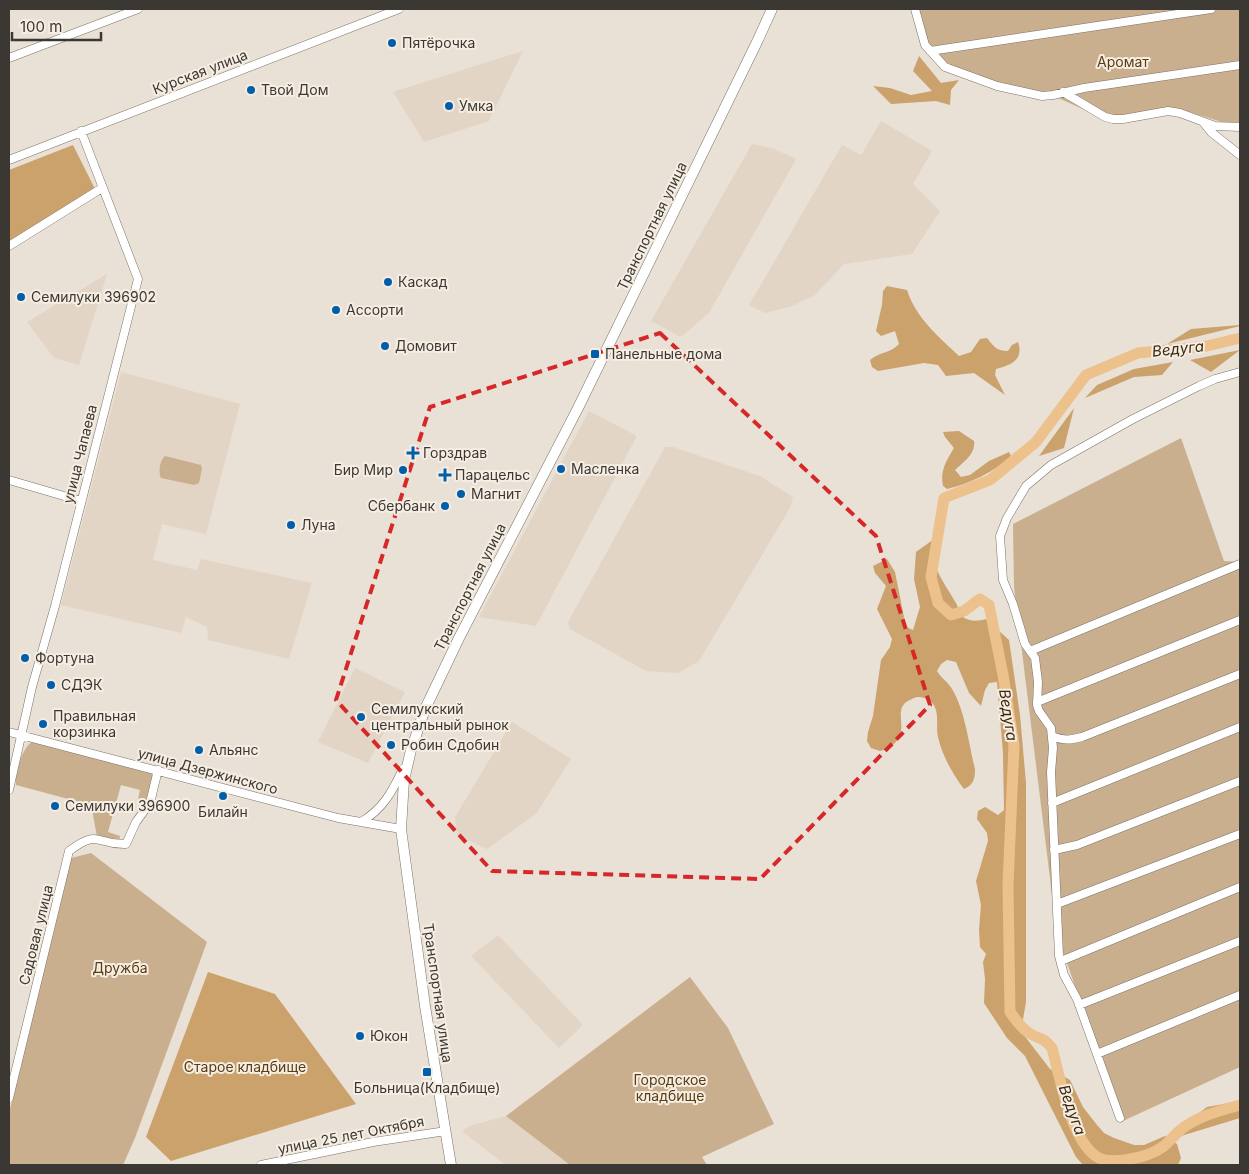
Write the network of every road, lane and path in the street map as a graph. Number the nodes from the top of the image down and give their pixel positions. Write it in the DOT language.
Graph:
graph roads {
  1 [pos="138,9"];
  2 [pos="399,9"];
  3 [pos="772,9"];
  4 [pos="915,9"];
  5 [pos="1212,9"];
  6 [pos="930,51"];
  7 [pos="9,58"];
  8 [pos="1240,65"];
  9 [pos="1063,92"];
  10 [pos="1203,122"];
  11 [pos="1240,127"];
  12 [pos="81,131"];
  13 [pos="1240,155"];
  14 [pos="9,160"];
  15 [pos="102,188"];
  16 [pos="9,246"];
  17 [pos="1240,372"];
  18 [pos="9,480"];
  19 [pos="81,501"];
  20 [pos="1240,564"];
  21 [pos="1240,620"];
  22 [pos="1030,651"];
  23 [pos="1240,674"];
  24 [pos="1038,702"];
  25 [pos="1240,727"];
  26 [pos="9,732"];
  27 [pos="21,735"];
  28 [pos="1052,736"];
  29 [pos="409,759"];
  30 [pos="158,770"];
  31 [pos="1240,781"];
  32 [pos="9,790"];
  33 [pos="1052,803"];
  34 [pos="361,822"];
  35 [pos="401,829"];
  36 [pos="1240,834"];
  37 [pos="1054,850"];
  38 [pos="1240,887"];
  39 [pos="1057,904"];
  40 [pos="1240,940"];
  41 [pos="1060,961"];
  42 [pos="1240,995"];
  43 [pos="1079,1005"];
  44 [pos="1096,1054"];
  45 [pos="9,1098"];
  46 [pos="1120,1118"];
  47 [pos="446,1131"];
  48 [pos="261,1165"];
  49 [pos="451,1165"];
  1 -- 7 [label="street"];
  2 -- 12 [label="street, Курская улица"];
  3 -- 29 [label="main road, Транспортная улица"];
  4 -- 6 [label="street"];
  5 -- 6 [label="street"];
  6 -- 9 [label="street"];
  8 -- 9 [label="street"];
  9 -- 10 [label="street"];
  10 -- 11 [label="street"];
  10 -- 13 [label="street"];
  12 -- 14 [label="street, Курская улица"];
  12 -- 15 [label="street, улица Чапаева"];
  15 -- 16 [label="street"];
  15 -- 19 [label="street, улица Чапаева"];
  17 -- 22 [label="street"];
  18 -- 19 [label="street"];
  19 -- 27 [label="street, улица Чапаева"];
  20 -- 22 [label="street"];
  21 -- 24 [label="street"];
  22 -- 24 [label="street"];
  23 -- 28 [label="street"];
  24 -- 28 [label="street"];
  25 -- 33 [label="street"];
  26 -- 27 [label="street, улица Дзержинского"];
  27 -- 30 [label="street, улица Дзержинского"];
  27 -- 32 [label="street, улица Чапаева"];
  28 -- 33 [label="street"];
  29 -- 34 [label="street"];
  29 -- 35 [label="main road, Транспортная улица"];
  30 -- 34 [label="street, улица Дзержинского"];
  30 -- 45 [label="street, Садовая улица"];
  31 -- 37 [label="street"];
  33 -- 37 [label="street"];
  34 -- 35 [label="street, улица Дзержинского"];
  35 -- 47 [label="main road, Транспортная улица"];
  36 -- 39 [label="street"];
  37 -- 39 [label="street"];
  38 -- 41 [label="street"];
  39 -- 41 [label="street"];
  40 -- 43 [label="street"];
  41 -- 43 [label="street"];
  42 -- 44 [label="street"];
  43 -- 44 [label="street"];
  44 -- 46 [label="street"];
  47 -- 48 [label="street, улица 25 лет Октября"];
  47 -- 49 [label="main road, Транспортная улица"];
}
